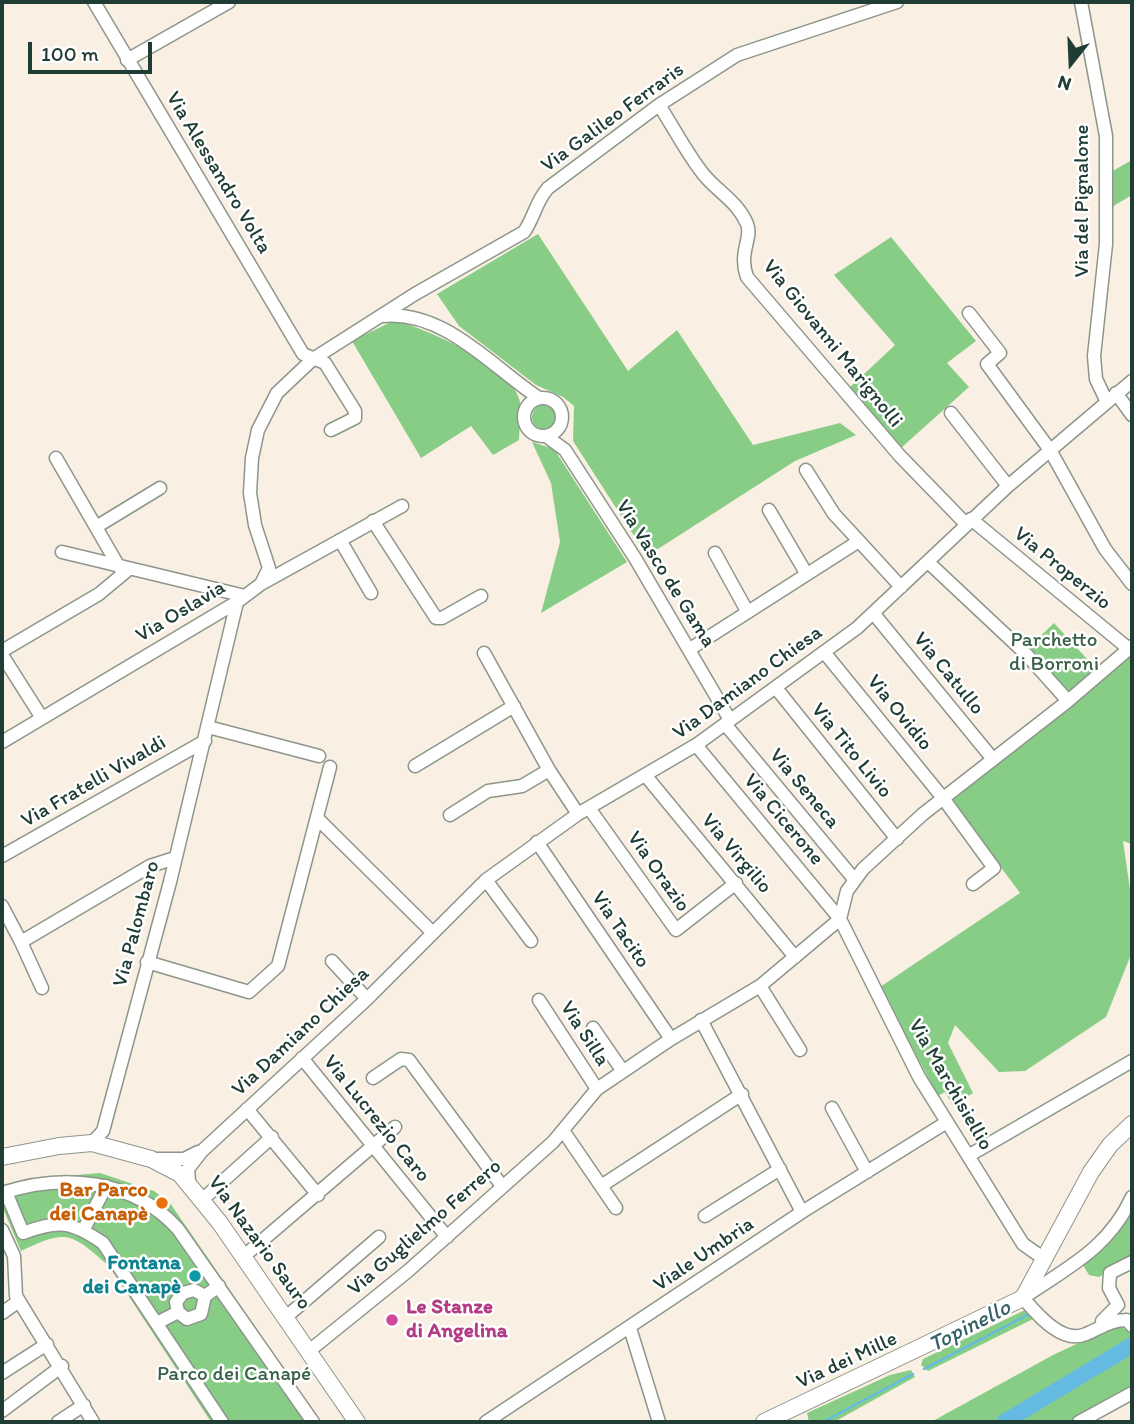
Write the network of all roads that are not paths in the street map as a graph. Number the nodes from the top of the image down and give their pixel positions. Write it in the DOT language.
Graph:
graph roads {
  1 [pos="94,2"];
  2 [pos="229,2"];
  3 [pos="897,2"];
  4 [pos="1082,2"];
  5 [pos="127,60"];
  6 [pos="659,105"];
  7 [pos="406,309"];
  8 [pos="968,313"];
  9 [pos="313,359"];
  10 [pos="518,381"];
  11 [pos="1132,381"];
  12 [pos="1111,396"];
  13 [pos="539,398"];
  14 [pos="526,407"];
  15 [pos="951,413"];
  16 [pos="1132,415"];
  17 [pos="561,424"];
  18 [pos="331,430"];
  19 [pos="546,436"];
  20 [pos="565,450"];
  21 [pos="1050,450"];
  22 [pos="56,458"];
  23 [pos="806,470"];
  24 [pos="1008,486"];
  25 [pos="160,488"];
  26 [pos="402,506"];
  27 [pos="769,510"];
  28 [pos="373,521"];
  29 [pos="969,522"];
  30 [pos="96,527"];
  31 [pos="340,540"];
  32 [pos="859,541"];
  33 [pos="62,552"];
  34 [pos="715,553"];
  35 [pos="928,562"];
  36 [pos="124,568"];
  37 [pos="806,573"];
  38 [pos="261,584"];
  39 [pos="1132,584"];
  40 [pos="901,587"];
  41 [pos="371,593"];
  42 [pos="481,596"];
  43 [pos="241,599"];
  44 [pos="747,611"];
  45 [pos="874,614"];
  46 [pos="1131,648"];
  47 [pos="690,649"];
  48 [pos="824,652"];
  49 [pos="2,653"];
  50 [pos="484,653"];
  51 [pos="775,688"];
  52 [pos="1068,701"];
  53 [pos="514,706"];
  54 [pos="42,718"];
  55 [pos="728,722"];
  56 [pos="208,727"];
  57 [pos="205,741"];
  58 [pos="2,742"];
  59 [pos="696,746"];
  60 [pos="320,756"];
  61 [pos="992,758"];
  62 [pos="415,766"];
  63 [pos="330,767"];
  64 [pos="550,770"];
  65 [pos="646,776"];
  66 [pos="943,798"];
  67 [pos="583,811"];
  68 [pos="450,815"];
  69 [pos="318,819"];
  70 [pos="897,839"];
  71 [pos="537,842"];
  72 [pos="2,856"];
  73 [pos="175,858"];
  74 [pos="150,866"];
  75 [pos="172,873"];
  76 [pos="854,879"];
  77 [pos="486,880"];
  78 [pos="736,883"];
  79 [pos="973,884"];
  80 [pos="2,906"];
  81 [pos="840,919"];
  82 [pos="431,932"];
  83 [pos="818,938"];
  84 [pos="531,941"];
  85 [pos="21,942"];
  86 [pos="851,942"];
  87 [pos="795,957"];
  88 [pos="332,961"];
  89 [pos="147,962"];
  90 [pos="760,986"];
  91 [pos="42,988"];
  92 [pos="367,999"];
  93 [pos="539,1000"];
  94 [pos="701,1020"];
  95 [pos="593,1028"];
  96 [pos="671,1039"];
  97 [pos="800,1050"];
  98 [pos="302,1058"];
  99 [pos="1132,1061"];
  100 [pos="622,1070"];
  101 [pos="373,1078"];
  102 [pos="597,1089"];
  103 [pos="742,1094"];
  104 [pos="832,1108"];
  105 [pos="247,1109"];
  106 [pos="947,1122"];
  107 [pos="1132,1124"];
  108 [pos="395,1127"];
  109 [pos="103,1131"];
  110 [pos="564,1132"];
  111 [pos="272,1137"];
  112 [pos="92,1143"];
  113 [pos="111,1146"];
  114 [pos="373,1146"];
  115 [pos="202,1151"];
  116 [pos="968,1156"];
  117 [pos="2,1157"];
  118 [pos="151,1159"];
  119 [pos="780,1169"];
  120 [pos="867,1172"];
  121 [pos="189,1181"];
  122 [pos="106,1186"];
  123 [pos="502,1186"];
  124 [pos="601,1186"];
  125 [pos="4,1192"];
  126 [pos="318,1195"];
  127 [pos="204,1199"];
  128 [pos="1130,1203"];
  129 [pos="616,1208"];
  130 [pos="802,1212"];
  131 [pos="705,1216"];
  132 [pos="84,1229"];
  133 [pos="2,1230"];
  134 [pos="379,1237"];
  135 [pos="447,1237"];
  136 [pos="244,1256"];
  137 [pos="1042,1258"];
  138 [pos="1132,1262"];
  139 [pos="219,1286"];
  140 [pos="205,1296"];
  141 [pos="1023,1298"];
  142 [pos="19,1301"];
  143 [pos="178,1312"];
  144 [pos="2,1313"];
  145 [pos="286,1317"];
  146 [pos="157,1323"];
  147 [pos="1132,1326"];
  148 [pos="631,1328"];
  149 [pos="1078,1337"];
  150 [pos="47,1344"];
  151 [pos="309,1351"];
  152 [pos="62,1366"];
  153 [pos="2,1373"];
  154 [pos="1132,1393"];
  155 [pos="84,1405"];
  156 [pos="2,1410"];
  157 [pos="58,1422"];
  158 [pos="93,1422"];
  159 [pos="222,1422"];
  160 [pos="313,1422"];
  161 [pos="357,1422"];
  162 [pos="486,1422"];
  163 [pos="659,1422"];
  164 [pos="764,1422"];
  165 [pos="1079,1422"];
  1 -- 5 [label="street, Via Alessandro Volta"];
  2 -- 5 [label="street"];
  3 -- 6 [label="street, Via Galileo Ferraris"];
  4 -- 12 [label="street, Via del Pignalone"];
  5 -- 9 [label="street, Via Alessandro Volta"];
  6 -- 7 [label="street, Via Galileo Ferraris"];
  6 -- 29 [label="street, Via Giovanni Marignolli"];
  7 -- 9 [label="street"];
  7 -- 10 [label="street, Via Vasco de Gama"];
  8 -- 21 [label="street"];
  9 -- 18 [label="street, Via Alessandro Volta"];
  9 -- 38 [label="street"];
  10 -- 13 [label="street, Via Vasco de Gama"];
  10 -- 14 [label="street, Via Vasco de Gama"];
  11 -- 12 [label="street, Via Damiano Chiesa"];
  12 -- 16 [label="street, Via del Pignalone"];
  12 -- 21 [label="street, Via Damiano Chiesa"];
  13 -- 14 [label="street"];
  13 -- 17 [label="street, Via Vasco de Gama"];
  14 -- 19 [label="street, Via Vasco de Gama"];
  15 -- 24 [label="street"];
  17 -- 19 [label="street"];
  17 -- 20 [label="street, Via Vasco de Gama"];
  19 -- 20 [label="street, Via Vasco de Gama"];
  20 -- 47 [label="street, Via Vasco de Gama"];
  21 -- 24 [label="street, Via Damiano Chiesa"];
  21 -- 39 [label="street"];
  22 -- 30 [label="street"];
  23 -- 32 [label="street"];
  24 -- 29 [label="street, Via Damiano Chiesa"];
  25 -- 30 [label="street"];
  26 -- 28 [label="street, Via Oslavia"];
  27 -- 37 [label="street"];
  28 -- 31 [label="street, Via Oslavia"];
  28 -- 42 [label="street"];
  29 -- 35 [label="street, Via Damiano Chiesa"];
  29 -- 46 [label="street, Via Properzio"];
  30 -- 36 [label="street"];
  31 -- 38 [label="street, Via Oslavia"];
  31 -- 41 [label="street"];
  32 -- 37 [label="street"];
  32 -- 40 [label="street"];
  33 -- 36 [label="street"];
  34 -- 44 [label="street"];
  35 -- 40 [label="street, Via Damiano Chiesa"];
  35 -- 52 [label="street"];
  36 -- 43 [label="street"];
  36 -- 49 [label="street"];
  37 -- 44 [label="street"];
  38 -- 43 [label="street, Via Oslavia"];
  40 -- 45 [label="street, Via Damiano Chiesa"];
  43 -- 54 [label="street, Via Oslavia"];
  43 -- 56 [label="street, Via Palombaro"];
  44 -- 47 [label="street"];
  45 -- 48 [label="street, Via Damiano Chiesa"];
  45 -- 61 [label="street, Via Catullo"];
  46 -- 52 [label="street"];
  47 -- 55 [label="street, Via Vasco de Gama"];
  48 -- 51 [label="street, Via Damiano Chiesa"];
  48 -- 66 [label="street, Via Ovidio"];
  49 -- 54 [label="street"];
  50 -- 53 [label="street"];
  51 -- 55 [label="street, Via Damiano Chiesa"];
  51 -- 70 [label="street, Via Tito Livio"];
  52 -- 61 [label="street"];
  53 -- 62 [label="street"];
  53 -- 64 [label="street"];
  54 -- 58 [label="street, Via Oslavia"];
  55 -- 59 [label="street, Via Damiano Chiesa"];
  55 -- 76 [label="street, Via Seneca"];
  56 -- 57 [label="street, Via Palombaro"];
  56 -- 60 [label="street"];
  57 -- 72 [label="street, Via Fratelli Vivaldi"];
  57 -- 73 [label="street, Via Palombaro"];
  59 -- 65 [label="street, Via Damiano Chiesa"];
  59 -- 81 [label="street, Via Cicerone"];
  61 -- 66 [label="street"];
  63 -- 69 [label="street"];
  64 -- 67 [label="street"];
  64 -- 68 [label="street"];
  65 -- 67 [label="street, Via Damiano Chiesa"];
  65 -- 78 [label="street, Via Virgilio"];
  66 -- 70 [label="street"];
  66 -- 79 [label="street"];
  67 -- 71 [label="street, Via Damiano Chiesa"];
  67 -- 78 [label="street, Via Orazio"];
  69 -- 82 [label="street"];
  69 -- 89 [label="street"];
  70 -- 76 [label="street"];
  71 -- 77 [label="street, Via Damiano Chiesa"];
  71 -- 96 [label="street, Via Tacito"];
  73 -- 74 [label="street"];
  73 -- 75 [label="street, Via Palombaro"];
  74 -- 75 [label="street"];
  74 -- 85 [label="street"];
  75 -- 89 [label="street, Via Palombaro"];
  76 -- 81 [label="street"];
  77 -- 82 [label="street, Via Damiano Chiesa"];
  77 -- 84 [label="street"];
  78 -- 87 [label="street, Via Virgilio"];
  80 -- 85 [label="street"];
  81 -- 83 [label="street, Via Guglielmo Ferrero"];
  81 -- 86 [label="street, Via Marchisiellio"];
  82 -- 92 [label="street, Via Damiano Chiesa"];
  83 -- 86 [label="street"];
  83 -- 87 [label="street, Via Guglielmo Ferrero"];
  85 -- 91 [label="street"];
  86 -- 106 [label="street, Via Marchisiellio"];
  87 -- 90 [label="street, Via Guglielmo Ferrero"];
  88 -- 92 [label="street"];
  89 -- 109 [label="street, Via Palombaro"];
  90 -- 94 [label="street, Via Guglielmo Ferrero"];
  90 -- 97 [label="street"];
  92 -- 98 [label="street, Via Damiano Chiesa"];
  93 -- 102 [label="street, Via Silla"];
  94 -- 96 [label="street, Via Guglielmo Ferrero"];
  94 -- 103 [label="street"];
  95 -- 100 [label="street"];
  96 -- 100 [label="street, Via Guglielmo Ferrero"];
  98 -- 105 [label="street, Via Damiano Chiesa"];
  98 -- 114 [label="street, Via Lucrezio Caro"];
  99 -- 116 [label="street"];
  100 -- 102 [label="street, Via Guglielmo Ferrero"];
  101 -- 123 [label="street"];
  102 -- 110 [label="street, Via Guglielmo Ferrero"];
  103 -- 119 [label="street"];
  103 -- 124 [label="street"];
  104 -- 120 [label="street"];
  105 -- 111 [label="street"];
  105 -- 115 [label="street, Via Damiano Chiesa"];
  106 -- 116 [label="street, Via Marchisiellio"];
  106 -- 120 [label="street, Viale Umbria"];
  107 -- 137 [label="main road"];
  108 -- 114 [label="street"];
  109 -- 112 [label="street, Via Palombaro"];
  109 -- 113 [label="street"];
  110 -- 123 [label="street, Via Guglielmo Ferrero"];
  110 -- 124 [label="street"];
  111 -- 126 [label="street"];
  111 -- 127 [label="street"];
  112 -- 113 [label="main road, Via Nazario Sauro"];
  112 -- 117 [label="main road, Via Nazario Sauro"];
  113 -- 118 [label="main road, Via Nazario Sauro"];
  114 -- 126 [label="street"];
  114 -- 135 [label="street, Via Lucrezio Caro"];
  115 -- 118 [label="street"];
  115 -- 121 [label="street, Via Damiano Chiesa"];
  116 -- 137 [label="street, Via Marchisiellio"];
  118 -- 121 [label="main road, Via Nazario Sauro"];
  119 -- 130 [label="street"];
  119 -- 131 [label="street"];
  120 -- 130 [label="street, Viale Umbria"];
  121 -- 127 [label="main road, Via Nazario Sauro"];
  122 -- 125 [label="street"];
  122 -- 132 [label="street"];
  122 -- 139 [label="street"];
  123 -- 135 [label="street, Via Guglielmo Ferrero"];
  124 -- 129 [label="street"];
  125 -- 132 [label="street"];
  126 -- 136 [label="street"];
  127 -- 136 [label="main road, Via Nazario Sauro"];
  128 -- 141 [label="street"];
  130 -- 148 [label="street, Viale Umbria"];
  132 -- 146 [label="street"];
  133 -- 142 [label="street"];
  134 -- 145 [label="street"];
  135 -- 151 [label="street, Via Guglielmo Ferrero"];
  136 -- 145 [label="main road, Via Nazario Sauro"];
  137 -- 141 [label="main road"];
  138 -- 149 [label="street"];
  139 -- 140 [label="street"];
  139 -- 160 [label="street"];
  140 -- 143 [label="street"];
  140 -- 143 [label="street"];
  141 -- 149 [label="street"];
  141 -- 164 [label="main road, Via dei Mille"];
  142 -- 144 [label="street"];
  142 -- 150 [label="street"];
  143 -- 146 [label="street"];
  145 -- 151 [label="main road, Via Nazario Sauro"];
  146 -- 159 [label="street"];
  147 -- 149 [label="street"];
  148 -- 162 [label="street, Viale Umbria"];
  148 -- 163 [label="street"];
  150 -- 152 [label="street"];
  150 -- 153 [label="street"];
  151 -- 161 [label="main road, Via Nazario Sauro"];
  152 -- 155 [label="street"];
  152 -- 156 [label="street"];
  154 -- 165 [label="street"];
  155 -- 157 [label="street"];
  155 -- 158 [label="street"];
}
